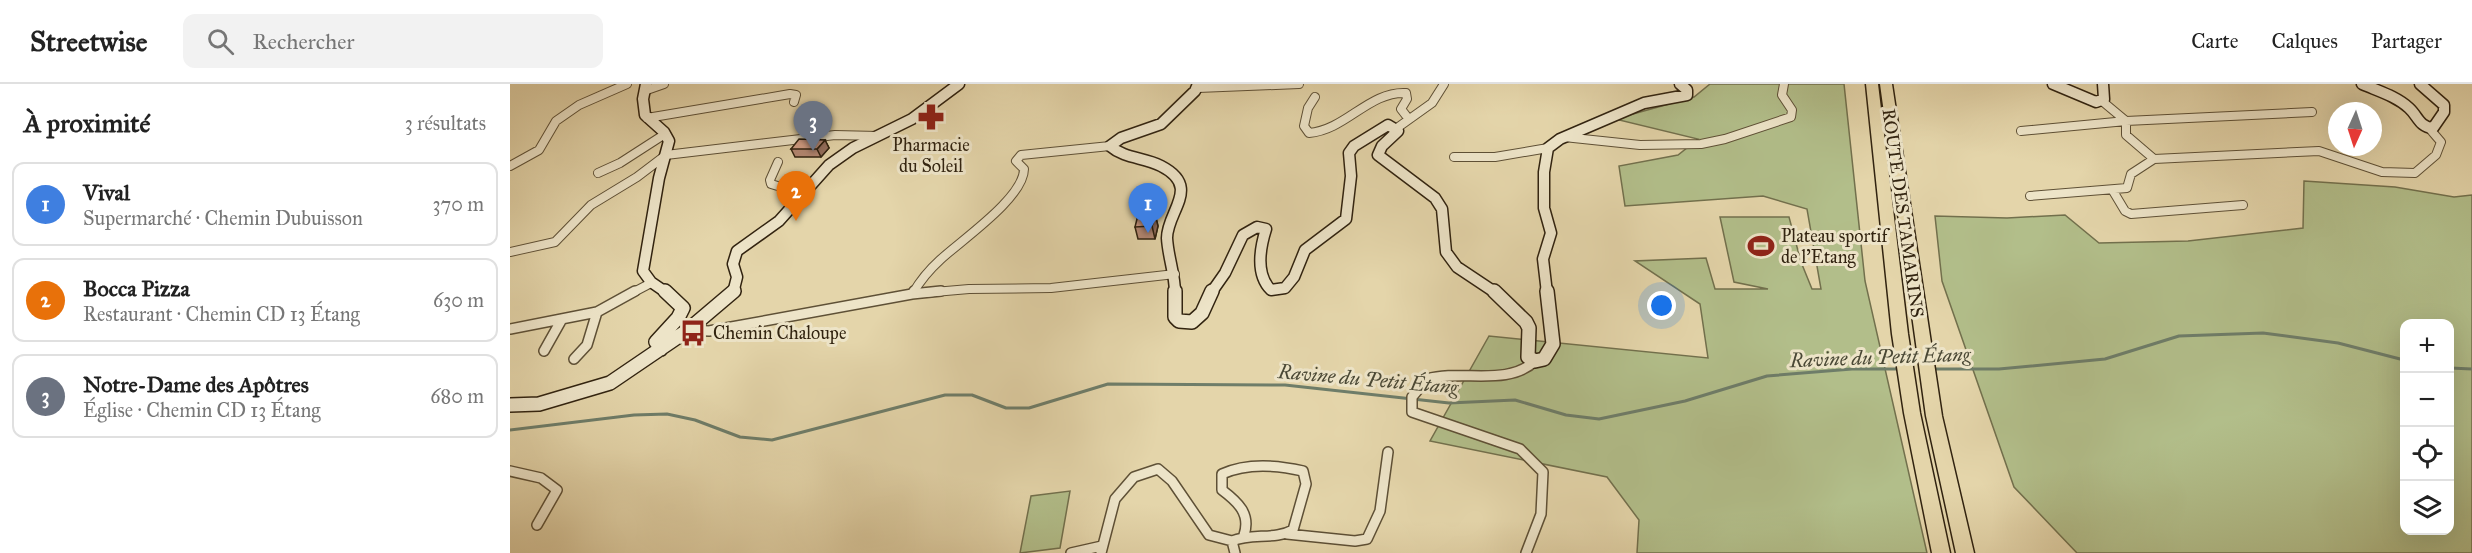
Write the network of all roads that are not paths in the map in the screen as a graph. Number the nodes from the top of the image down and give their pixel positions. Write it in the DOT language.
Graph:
graph roads {
  1 [pos="627,84"];
  2 [pos="664,84"];
  3 [pos="959,84"];
  4 [pos="1299,84"];
  5 [pos="1444,84"];
  6 [pos="1680,84"];
  7 [pos="1784,84"];
  8 [pos="1872,84"];
  9 [pos="1886,84"];
  10 [pos="2053,84"];
  11 [pos="2103,84"];
  12 [pos="2362,84"];
  13 [pos="2420,84"];
  14 [pos="1198,86"];
  15 [pos="645,87"];
  16 [pos="1315,97"];
  17 [pos="2102,101"];
  18 [pos="794,102"];
  19 [pos="2312,112"];
  20 [pos="647,118"];
  21 [pos="1408,118"];
  22 [pos="2126,121"];
  23 [pos="1397,128"];
  24 [pos="2429,128"];
  25 [pos="2020,131"];
  26 [pos="665,134"];
  27 [pos="878,136"];
  28 [pos="1564,137"];
  29 [pos="1110,146"];
  30 [pos="1548,148"];
  31 [pos="666,154"];
  32 [pos="1454,157"];
  33 [pos="2154,159"];
  34 [pos="778,162"];
  35 [pos="510,166"];
  36 [pos="598,173"];
  37 [pos="2113,191"];
  38 [pos="804,194"];
  39 [pos="2030,196"];
  40 [pos="2243,204"];
  41 [pos="510,252"];
  42 [pos="1175,274"];
  43 [pos="651,283"];
  44 [pos="912,294"];
  45 [pos="597,312"];
  46 [pos="562,319"];
  47 [pos="510,329"];
  48 [pos="688,330"];
  49 [pos="661,349"];
  50 [pos="544,351"];
  51 [pos="574,359"];
  52 [pos="1535,362"];
  53 [pos="510,405"];
  54 [pos="1388,452"];
  55 [pos="510,471"];
  56 [pos="537,525"];
  57 [pos="1286,534"];
  58 [pos="1244,535"];
  59 [pos="1232,542"];
  60 [pos="1101,550"];
  61 [pos="1071,553"];
  62 [pos="1235,553"];
  63 [pos="1526,553"];
  64 [pos="1941,553"];
  65 [pos="1965,553"];
  1 -- 35 [label="street"];
  2 -- 15 [label="street"];
  3 -- 27 [label="main road"];
  4 -- 14 [label="street"];
  5 -- 21 [label="street"];
  6 -- 28 [label="main road"];
  7 -- 28 [label="street"];
  8 -- 64 [label="highway, ROUTE DES TAMARINS"];
  9 -- 65 [label="highway, ROUTE DES TAMARINS"];
  10 -- 17 [label="main road"];
  11 -- 17 [label="main road"];
  12 -- 24 [label="main road"];
  13 -- 24 [label="main road"];
  14 -- 29 [label="main road"];
  15 -- 20 [label="main road"];
  16 -- 21 [label="street"];
  17 -- 22 [label="street"];
  18 -- 20 [label="street"];
  19 -- 22 [label="street"];
  20 -- 26 [label="main road"];
  21 -- 23 [label="street"];
  22 -- 25 [label="street"];
  22 -- 33 [label="street"];
  23 -- 42 [label="main road"];
  23 -- 52 [label="main road"];
  24 -- 33 [label="street"];
  26 -- 31 [label="main road"];
  26 -- 36 [label="street"];
  27 -- 31 [label="street"];
  27 -- 38 [label="main road"];
  28 -- 30 [label="main road"];
  29 -- 42 [label="main road"];
  29 -- 44 [label="street"];
  30 -- 32 [label="street"];
  30 -- 52 [label="main road"];
  31 -- 41 [label="street"];
  31 -- 43 [label="main road"];
  33 -- 37 [label="street"];
  34 -- 38 [label="street"];
  37 -- 39 [label="street"];
  37 -- 40 [label="street"];
  38 -- 48 [label="main road"];
  42 -- 44 [label="street"];
  43 -- 45 [label="street"];
  43 -- 49 [label="main road"];
  44 -- 48 [label="street"];
  45 -- 46 [label="street"];
  45 -- 51 [label="street"];
  46 -- 47 [label="street"];
  46 -- 50 [label="street"];
  48 -- 49 [label="main road"];
  49 -- 53 [label="main road"];
  52 -- 63 [label="street"];
  54 -- 57 [label="street"];
  55 -- 56 [label="street"];
  57 -- 58 [label="street"];
  57 -- 58 [label="street"];
  58 -- 59 [label="street"];
  59 -- 60 [label="street"];
  59 -- 62 [label="street"];
  60 -- 61 [label="street"];
}
